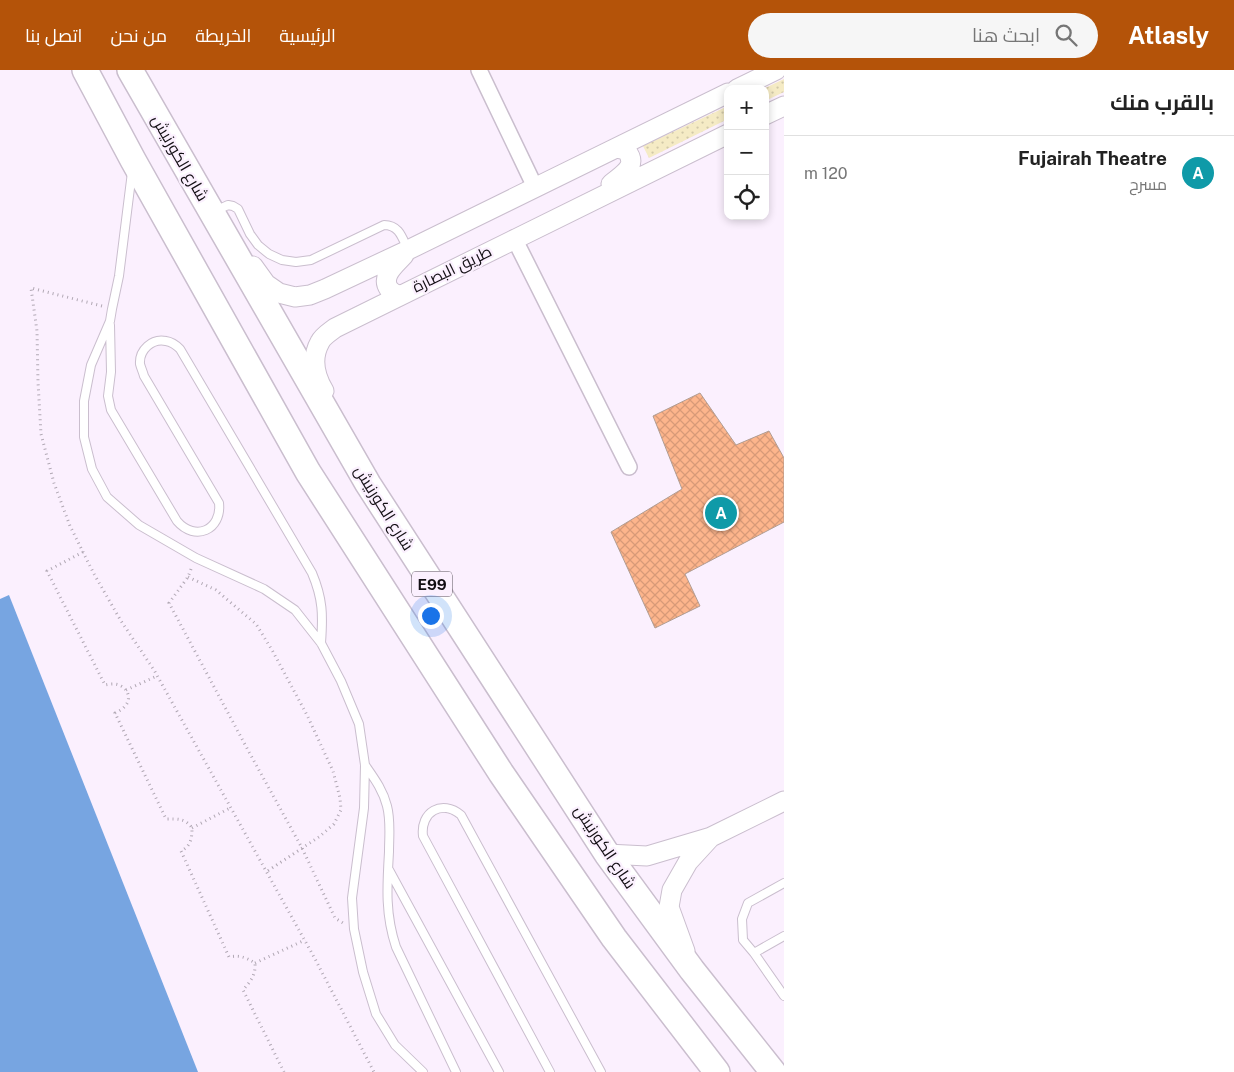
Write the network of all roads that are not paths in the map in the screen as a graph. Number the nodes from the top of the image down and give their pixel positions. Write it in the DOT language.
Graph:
graph roads {
  1 [pos="85,70"];
  2 [pos="130,70"];
  3 [pos="479,70"];
  4 [pos="745,70"];
  5 [pos="776,70"];
  6 [pos="738,85"];
  7 [pos="744,85"];
  8 [pos="724,96"];
  9 [pos="784,106"];
  10 [pos="769,113"];
  11 [pos="724,136"];
  12 [pos="616,148"];
  13 [pos="133,160"];
  14 [pos="535,187"];
  15 [pos="584,205"];
  16 [pos="213,214"];
  17 [pos="514,238"];
  18 [pos="408,250"];
  19 [pos="399,295"];
  20 [pos="110,321"];
  21 [pos="629,467"];
  22 [pos="368,484"];
  23 [pos="321,643"];
  24 [pos="365,765"];
  25 [pos="784,801"];
  26 [pos="711,837"];
  27 [pos="607,854"];
  28 [pos="388,868"];
  29 [pos="784,883"];
  30 [pos="784,936"];
  31 [pos="754,953"];
  32 [pos="692,970"];
  33 [pos="784,996"];
  34 [pos="423,1072"];
  35 [pos="456,1072"];
  36 [pos="500,1072"];
  37 [pos="550,1072"];
  38 [pos="601,1072"];
  39 [pos="717,1072"];
  40 [pos="773,1072"];
  1 -- 13 [label="highway, E99"];
  2 -- 16 [label="highway, شارع الكورنيش / E99"];
  3 -- 14 [label="street"];
  4 -- 6 [label="street"];
  5 -- 7 [label="street"];
  8 -- 12 [label="street"];
  9 -- 10 [label="street"];
  11 -- 15 [label="street, طريق البصارة"];
  12 -- 14 [label="street"];
  12 -- 15 [label="street"];
  13 -- 20 [label="lane"];
  13 -- 39 [label="highway, E99"];
  14 -- 18 [label="street"];
  15 -- 17 [label="street, طريق البصارة"];
  16 -- 18 [label="street"];
  16 -- 18 [label="lane"];
  16 -- 22 [label="highway, شارع الكورنيش / E99"];
  17 -- 19 [label="street, طريق البصارة"];
  17 -- 21 [label="street"];
  18 -- 19 [label="street"];
  19 -- 22 [label="street, طريق البصارة"];
  20 -- 23 [label="lane"];
  20 -- 23 [label="lane"];
  22 -- 27 [label="highway, شارع الكورنيش / E99"];
  23 -- 24 [label="lane"];
  24 -- 28 [label="lane"];
  24 -- 34 [label="lane"];
  25 -- 26 [label="street"];
  26 -- 27 [label="street"];
  26 -- 32 [label="street"];
  27 -- 32 [label="highway, شارع الكورنيش / E99"];
  28 -- 35 [label="lane"];
  28 -- 36 [label="lane"];
  29 -- 31 [label="lane"];
  30 -- 31 [label="lane"];
  31 -- 33 [label="lane"];
  32 -- 40 [label="highway, شارع الكورنيش / E99"];
  37 -- 38 [label="lane"];
}
